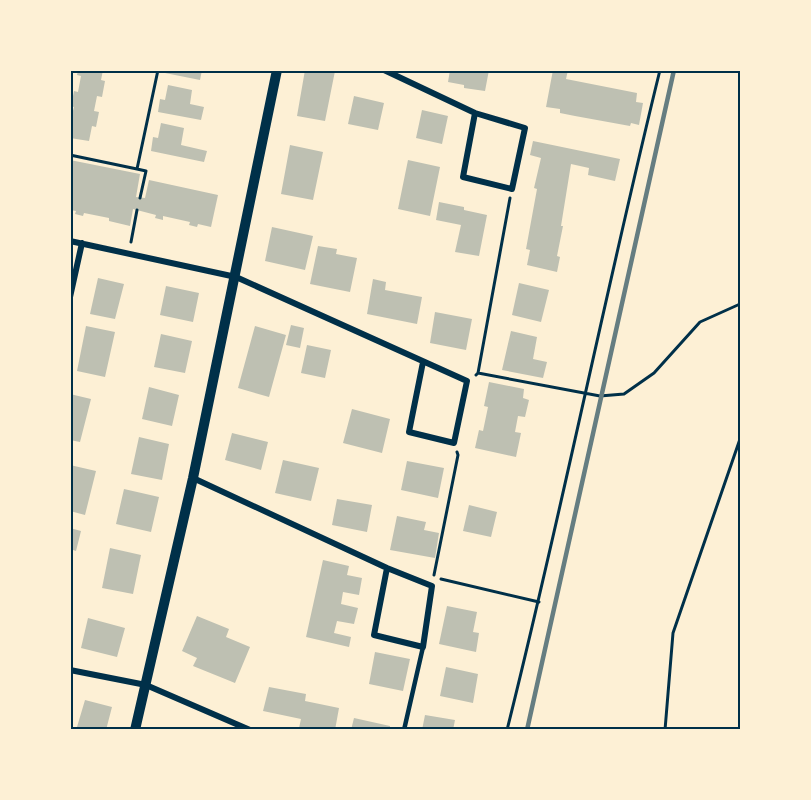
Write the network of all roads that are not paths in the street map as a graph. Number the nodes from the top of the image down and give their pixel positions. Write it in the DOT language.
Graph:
graph roads {
  1 [pos="277,70"];
  2 [pos="384,70"];
  3 [pos="476,113"];
  4 [pos="70,241"];
  5 [pos="82,243"];
  6 [pos="236,277"];
  7 [pos="70,297"];
  8 [pos="423,362"];
  9 [pos="193,478"];
  10 [pos="387,568"];
  11 [pos="423,647"];
  12 [pos="70,670"];
  13 [pos="146,685"];
  14 [pos="135,729"];
  15 [pos="250,729"];
  16 [pos="404,729"];
  1 -- 6 [label="street"];
  2 -- 3 [label="street"];
  3 -- 3 [label="street"];
  4 -- 5 [label="street"];
  5 -- 6 [label="street"];
  5 -- 7 [label="street"];
  6 -- 8 [label="street"];
  6 -- 9 [label="street"];
  8 -- 8 [label="street"];
  9 -- 10 [label="street"];
  9 -- 13 [label="street"];
  10 -- 11 [label="street"];
  10 -- 11 [label="street"];
  11 -- 16 [label="lane"];
  12 -- 13 [label="street"];
  13 -- 14 [label="street"];
  13 -- 15 [label="street"];
}
